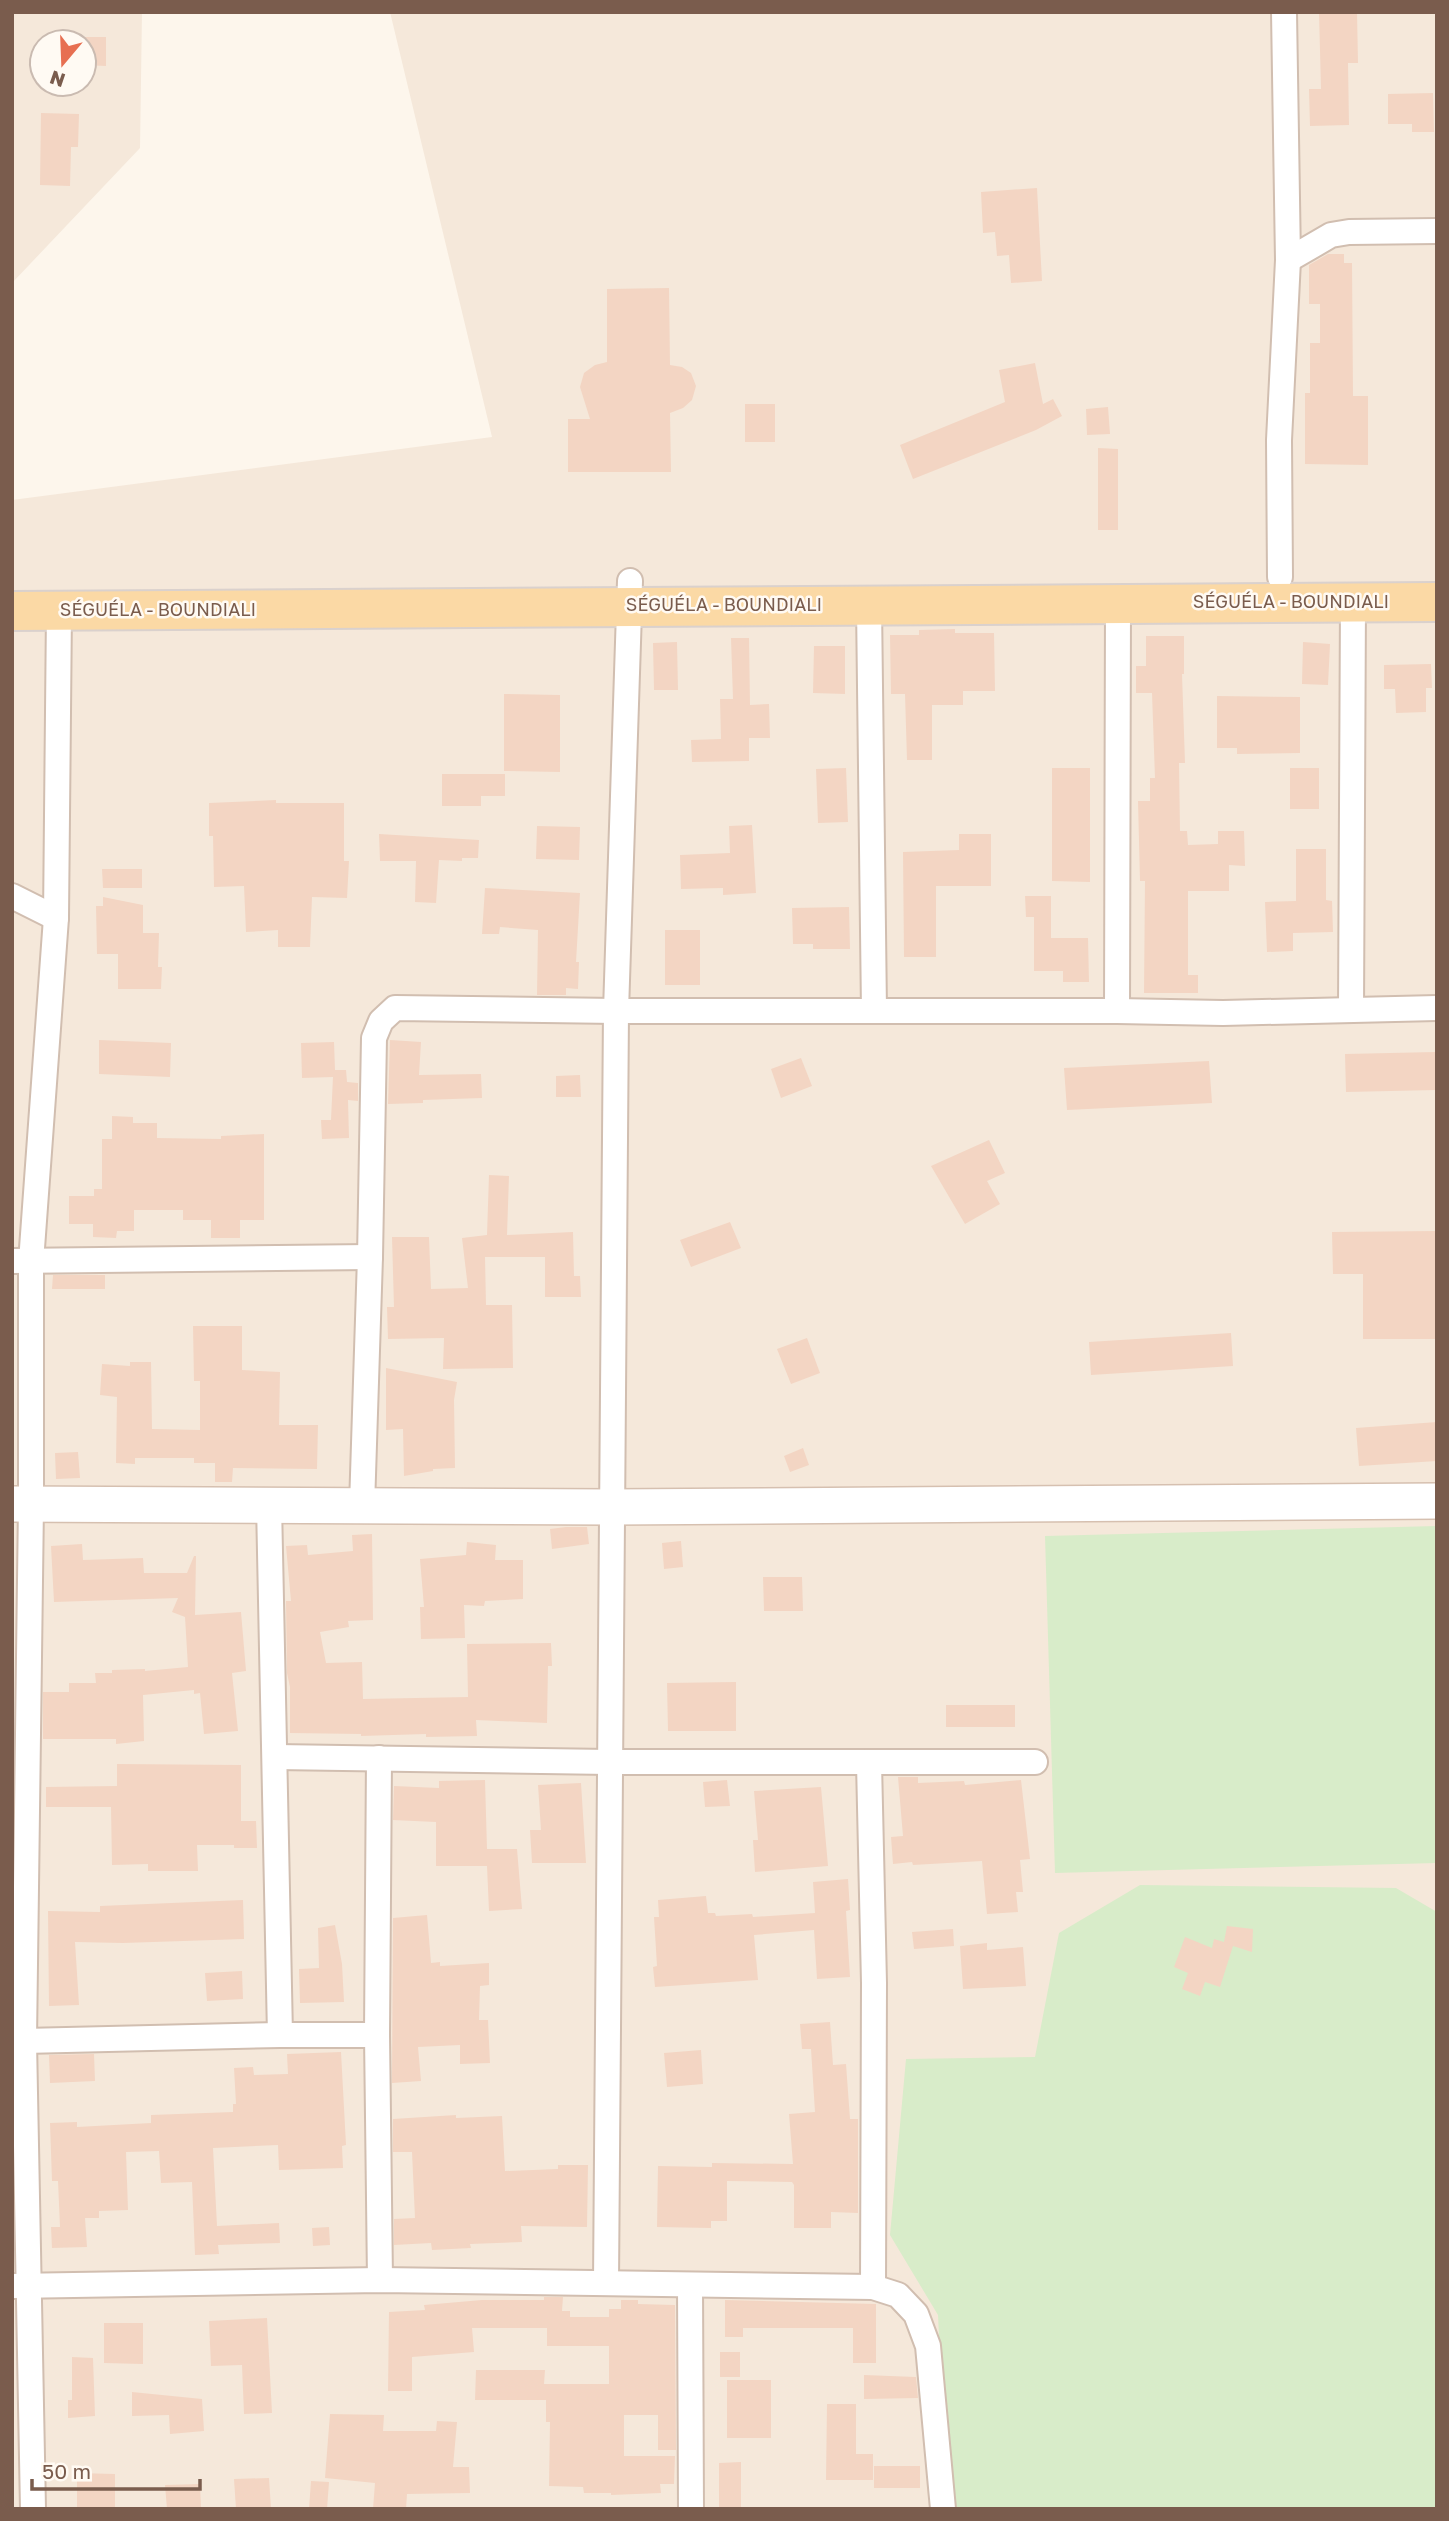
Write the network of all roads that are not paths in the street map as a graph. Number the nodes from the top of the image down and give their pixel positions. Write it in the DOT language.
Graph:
graph roads {
  1 [pos="1284,12"];
  2 [pos="1437,231"];
  3 [pos="1288,260"];
  4 [pos="1437,576"];
  5 [pos="1280,577"];
  6 [pos="12,585"];
  7 [pos="629,593"];
  8 [pos="1437,601"];
  9 [pos="1353,602"];
  10 [pos="1118,603"];
  11 [pos="869,605"];
  12 [pos="59,610"];
  13 [pos="12,611"];
  14 [pos="12,896"];
  15 [pos="56,918"];
  16 [pos="1437,1008"];
  17 [pos="1351,1010"];
  18 [pos="874,1011"];
  19 [pos="1117,1011"];
  20 [pos="616,1012"];
  21 [pos="370,1257"];
  22 [pos="22,1262"];
  23 [pos="1437,1502"];
  24 [pos="22,1504"];
  25 [pos="269,1504"];
  26 [pos="362,1506"];
  27 [pos="612,1507"];
  28 [pos="276,1757"];
  29 [pos="379,1758"];
  30 [pos="609,1762"];
  31 [pos="1035,1762"];
  32 [pos="869,1763"];
  33 [pos="19,1778"];
  34 [pos="280,2035"];
  35 [pos="377,2035"];
  36 [pos="24,2041"];
  37 [pos="380,2280"];
  38 [pos="606,2282"];
  39 [pos="690,2285"];
  40 [pos="20,2286"];
  41 [pos="873,2287"];
  42 [pos="33,2509"];
  43 [pos="691,2509"];
  44 [pos="943,2509"];
  1 -- 3 [label="street"];
  2 -- 3 [label="street"];
  3 -- 5 [label="street"];
  4 -- 5 [label="main road, SÉGUÉLA - BOUNDIALI"];
  5 -- 7 [label="main road, SÉGUÉLA - BOUNDIALI"];
  6 -- 7 [label="main road, SÉGUÉLA - BOUNDIALI"];
  7 -- 11 [label="main road, SÉGUÉLA - BOUNDIALI"];
  7 -- 12 [label="main road, SÉGUÉLA - BOUNDIALI"];
  7 -- 20 [label="street"];
  8 -- 9 [label="main road, SÉGUÉLA - BOUNDIALI"];
  9 -- 10 [label="main road, SÉGUÉLA - BOUNDIALI"];
  9 -- 17 [label="street"];
  10 -- 11 [label="main road, SÉGUÉLA - BOUNDIALI"];
  10 -- 19 [label="street"];
  11 -- 18 [label="street"];
  12 -- 13 [label="main road, SÉGUÉLA - BOUNDIALI"];
  12 -- 15 [label="street"];
  14 -- 15 [label="street"];
  15 -- 22 [label="street"];
  16 -- 17 [label="street"];
  17 -- 19 [label="street"];
  18 -- 19 [label="street"];
  18 -- 20 [label="street"];
  20 -- 21 [label="street"];
  20 -- 27 [label="street"];
  21 -- 22 [label="street"];
  21 -- 26 [label="street"];
  22 -- 24 [label="street"];
  23 -- 27 [label="street"];
  24 -- 25 [label="street"];
  24 -- 33 [label="street"];
  25 -- 26 [label="street"];
  25 -- 28 [label="street"];
  26 -- 27 [label="street"];
  27 -- 30 [label="street"];
  28 -- 29 [label="street"];
  28 -- 34 [label="street"];
  29 -- 30 [label="street"];
  29 -- 35 [label="street"];
  30 -- 32 [label="street"];
  30 -- 38 [label="street"];
  31 -- 32 [label="street"];
  32 -- 41 [label="street"];
  33 -- 36 [label="street"];
  34 -- 35 [label="street"];
  34 -- 36 [label="street"];
  35 -- 37 [label="street"];
  36 -- 40 [label="street"];
  37 -- 38 [label="street"];
  37 -- 40 [label="street"];
  38 -- 39 [label="street"];
  39 -- 41 [label="street"];
  39 -- 43 [label="street"];
  40 -- 42 [label="street"];
  41 -- 44 [label="street"];
}
